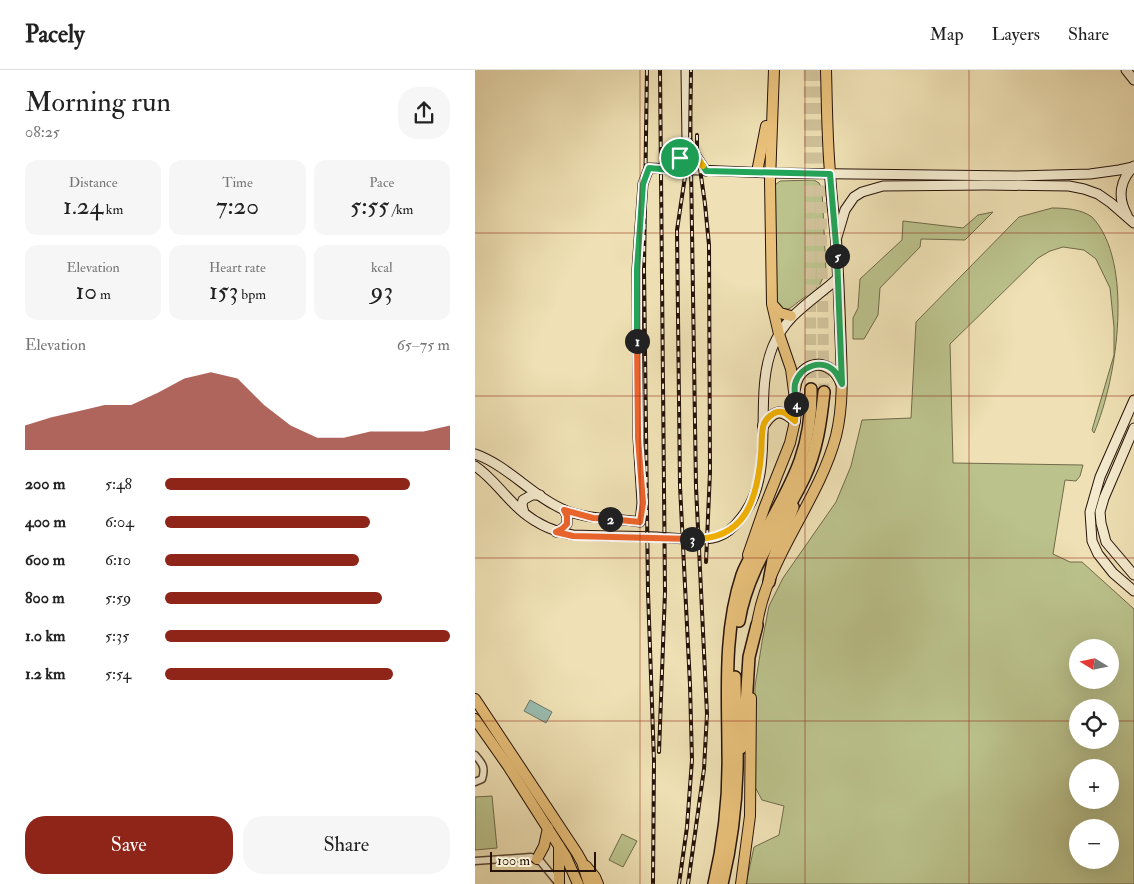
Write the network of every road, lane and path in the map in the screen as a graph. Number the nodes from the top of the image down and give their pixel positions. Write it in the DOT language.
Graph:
graph roads {
  1 [pos="686,70"];
  2 [pos="774,70"];
  3 [pos="826,70"];
  4 [pos="1126,70"];
  5 [pos="1134,80"];
  6 [pos="771,108"];
  7 [pos="687,142"];
  8 [pos="1133,166"];
  9 [pos="671,170"];
  10 [pos="706,171"];
  11 [pos="757,172"];
  12 [pos="771,173"];
  13 [pos="830,174"];
  14 [pos="1132,222"];
  15 [pos="836,239"];
  16 [pos="838,278"];
  17 [pos="772,304"];
  18 [pos="791,316"];
  19 [pos="779,334"];
  20 [pos="842,384"];
  21 [pos="811,389"];
  22 [pos="795,392"];
  23 [pos="824,392"];
  24 [pos="1134,400"];
  25 [pos="795,421"];
  26 [pos="763,426"];
  27 [pos="1134,428"];
  28 [pos="475,454"];
  29 [pos="475,466"];
  30 [pos="803,478"];
  31 [pos="540,495"];
  32 [pos="564,510"];
  33 [pos="524,513"];
  34 [pos="556,532"];
  35 [pos="743,573"];
  36 [pos="1134,575"];
  37 [pos="769,582"];
  38 [pos="1134,591"];
  39 [pos="757,625"];
  40 [pos="475,699"];
  41 [pos="475,719"];
  42 [pos="475,755"];
  43 [pos="737,769"];
  44 [pos="475,782"];
  45 [pos="736,796"];
  46 [pos="548,828"];
  47 [pos="559,845"];
  48 [pos="537,859"];
  49 [pos="475,861"];
  50 [pos="582,862"];
  51 [pos="559,884"];
  52 [pos="578,884"];
  53 [pos="589,884"];
  54 [pos="598,884"];
  55 [pos="714,884"];
  56 [pos="722,884"];
  57 [pos="731,884"];
  58 [pos="741,884"];
  1 -- 7 [label="street"];
  2 -- 6 [label="main road"];
  3 -- 13 [label="main road"];
  4 -- 5 [label="street"];
  6 -- 11 [label="main road"];
  6 -- 12 [label="main road"];
  7 -- 9 [label="street"];
  7 -- 10 [label="street"];
  8 -- 13 [label="street"];
  8 -- 14 [label="street"];
  9 -- 10 [label="street"];
  9 -- 32 [label="street"];
  10 -- 11 [label="street"];
  11 -- 12 [label="street"];
  12 -- 13 [label="street"];
  12 -- 17 [label="main road"];
  13 -- 15 [label="main road"];
  14 -- 15 [label="street"];
  15 -- 16 [label="main road"];
  16 -- 18 [label="street"];
  16 -- 20 [label="main road"];
  17 -- 18 [label="main road"];
  17 -- 19 [label="main road"];
  18 -- 19 [label="street"];
  19 -- 22 [label="main road"];
  19 -- 26 [label="street"];
  20 -- 22 [label="main road"];
  20 -- 37 [label="main road"];
  21 -- 35 [label="highway"];
  22 -- 25 [label="main road"];
  23 -- 30 [label="highway"];
  24 -- 38 [label="street"];
  25 -- 26 [label="main road"];
  25 -- 35 [label="main road"];
  26 -- 34 [label="street"];
  27 -- 36 [label="street"];
  28 -- 31 [label="street"];
  29 -- 33 [label="street"];
  30 -- 37 [label="highway"];
  30 -- 43 [label="highway"];
  31 -- 32 [label="street"];
  31 -- 33 [label="street"];
  32 -- 34 [label="street"];
  33 -- 34 [label="street"];
  35 -- 55 [label="highway"];
  37 -- 39 [label="main road"];
  39 -- 43 [label="highway"];
  39 -- 58 [label="main road"];
  40 -- 50 [label="main road"];
  41 -- 46 [label="main road"];
  42 -- 44 [label="street"];
  43 -- 45 [label="highway"];
  45 -- 56 [label="highway"];
  45 -- 57 [label="highway"];
  46 -- 47 [label="main road"];
  46 -- 48 [label="main road"];
  47 -- 51 [label="main road"];
  47 -- 52 [label="main road"];
  48 -- 49 [label="street"];
  48 -- 51 [label="street"];
  50 -- 53 [label="main road"];
  50 -- 54 [label="main road"];
}
